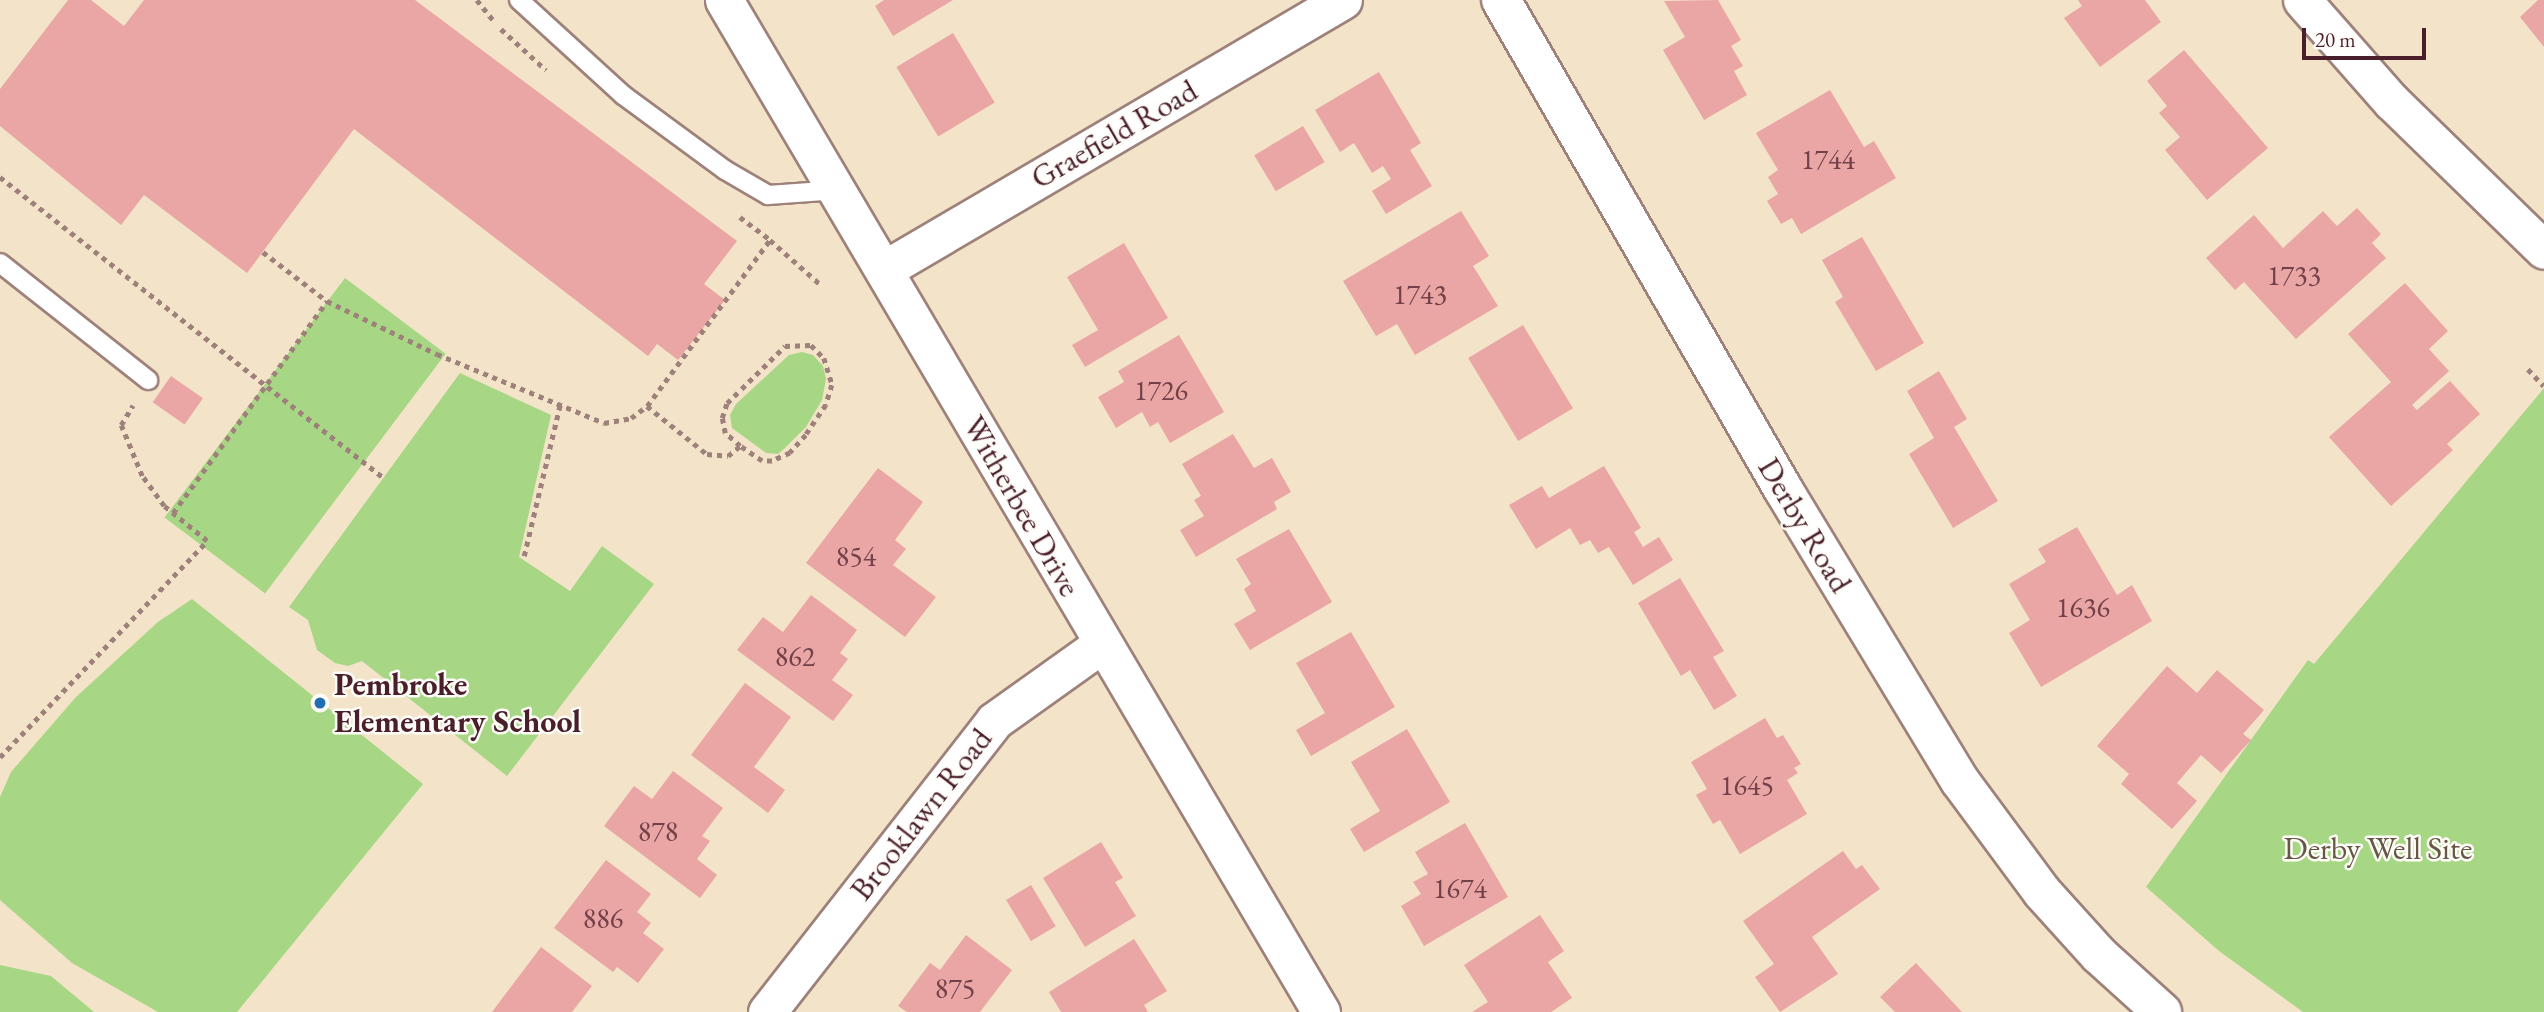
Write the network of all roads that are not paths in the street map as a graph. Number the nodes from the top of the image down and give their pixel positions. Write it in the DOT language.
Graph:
graph roads {
  1 [pos="519,0"];
  2 [pos="724,0"];
  3 [pos="1343,0"];
  4 [pos="1501,0"];
  5 [pos="2302,0"];
  6 [pos="838,190"];
  7 [pos="2544,250"];
  8 [pos="0,263"];
  9 [pos="885,269"];
  10 [pos="148,380"];
  11 [pos="1102,644"];
  12 [pos="767,1012"];
  13 [pos="1321,1012"];
  14 [pos="2162,1012"];
  1 -- 6 [label="lane"];
  2 -- 6 [label="street, Witherbee Drive"];
  3 -- 9 [label="street, Graefield Road"];
  4 -- 14 [label="street, Derby Road"];
  5 -- 7 [label="street"];
  6 -- 9 [label="street, Witherbee Drive"];
  8 -- 10 [label="lane"];
  9 -- 11 [label="street, Witherbee Drive"];
  11 -- 12 [label="street, Brooklawn Road"];
  11 -- 13 [label="street, Witherbee Drive"];
}
